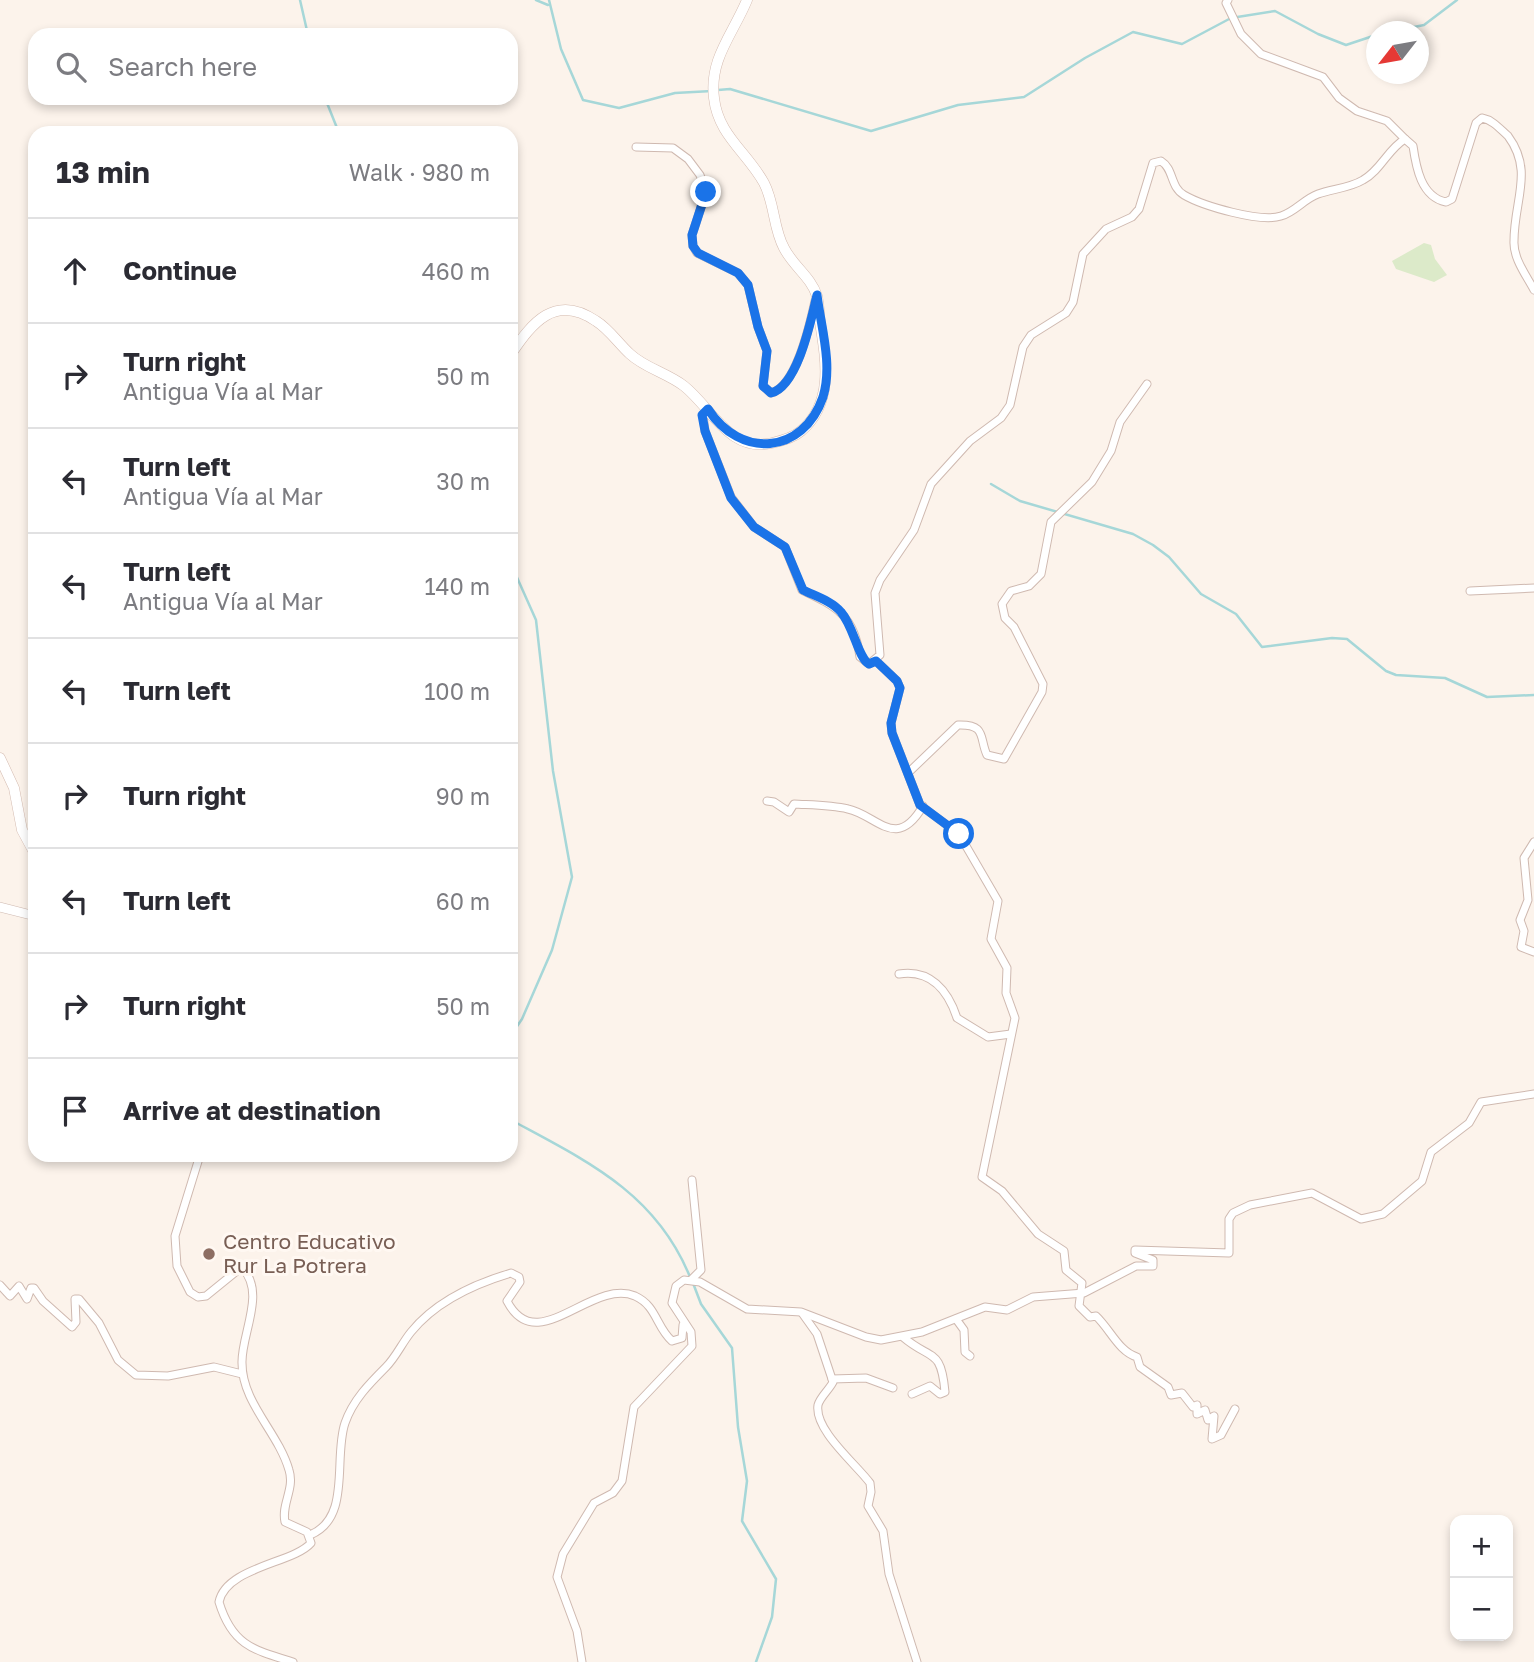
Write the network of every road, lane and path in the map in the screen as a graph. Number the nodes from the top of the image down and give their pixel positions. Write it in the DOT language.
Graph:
graph roads {
  1 [pos="747,0"];
  2 [pos="1228,0"];
  3 [pos="1405,139"];
  4 [pos="636,147"];
  5 [pos="1534,290"];
  6 [pos="817,295"];
  7 [pos="518,343"];
  8 [pos="1147,384"];
  9 [pos="708,409"];
  10 [pos="1534,588"];
  11 [pos="1470,591"];
  12 [pos="876,661"];
  13 [pos="0,758"];
  14 [pos="908,773"];
  15 [pos="766,801"];
  16 [pos="923,806"];
  17 [pos="1534,842"];
  18 [pos="28,845"];
  19 [pos="0,907"];
  20 [pos="28,914"];
  21 [pos="1534,952"];
  22 [pos="899,974"];
  23 [pos="1011,1034"];
  24 [pos="1534,1094"];
  25 [pos="198,1162"];
  26 [pos="692,1181"];
  27 [pos="688,1280"];
  28 [pos="0,1285"];
  29 [pos="1080,1294"];
  30 [pos="801,1312"];
  31 [pos="956,1319"];
  32 [pos="683,1324"];
  33 [pos="903,1337"];
  34 [pos="970,1356"];
  35 [pos="242,1374"];
  36 [pos="832,1379"];
  37 [pos="893,1388"];
  38 [pos="912,1394"];
  39 [pos="1235,1409"];
  40 [pos="310,1535"];
  41 [pos="293,1662"];
  42 [pos="582,1662"];
  43 [pos="917,1662"];
  1 -- 6 [label="main road"];
  2 -- 3 [label="street"];
  3 -- 5 [label="street"];
  3 -- 12 [label="street"];
  4 -- 6 [label="street"];
  6 -- 9 [label="main road"];
  7 -- 9 [label="main road"];
  8 -- 14 [label="street"];
  9 -- 12 [label="street"];
  10 -- 11 [label="street"];
  12 -- 14 [label="street"];
  13 -- 18 [label="main road"];
  14 -- 16 [label="street"];
  15 -- 16 [label="street"];
  16 -- 23 [label="street"];
  17 -- 21 [label="street"];
  19 -- 20 [label="street"];
  22 -- 23 [label="street"];
  23 -- 29 [label="street"];
  24 -- 29 [label="street"];
  25 -- 35 [label="street"];
  26 -- 27 [label="street"];
  27 -- 30 [label="street"];
  27 -- 32 [label="street"];
  28 -- 35 [label="street"];
  29 -- 31 [label="street"];
  29 -- 39 [label="street"];
  30 -- 33 [label="street"];
  30 -- 36 [label="street"];
  31 -- 33 [label="street"];
  31 -- 34 [label="street"];
  32 -- 40 [label="street"];
  32 -- 42 [label="street"];
  33 -- 38 [label="street"];
  35 -- 40 [label="street"];
  36 -- 37 [label="street"];
  36 -- 43 [label="street"];
  40 -- 41 [label="street"];
}
